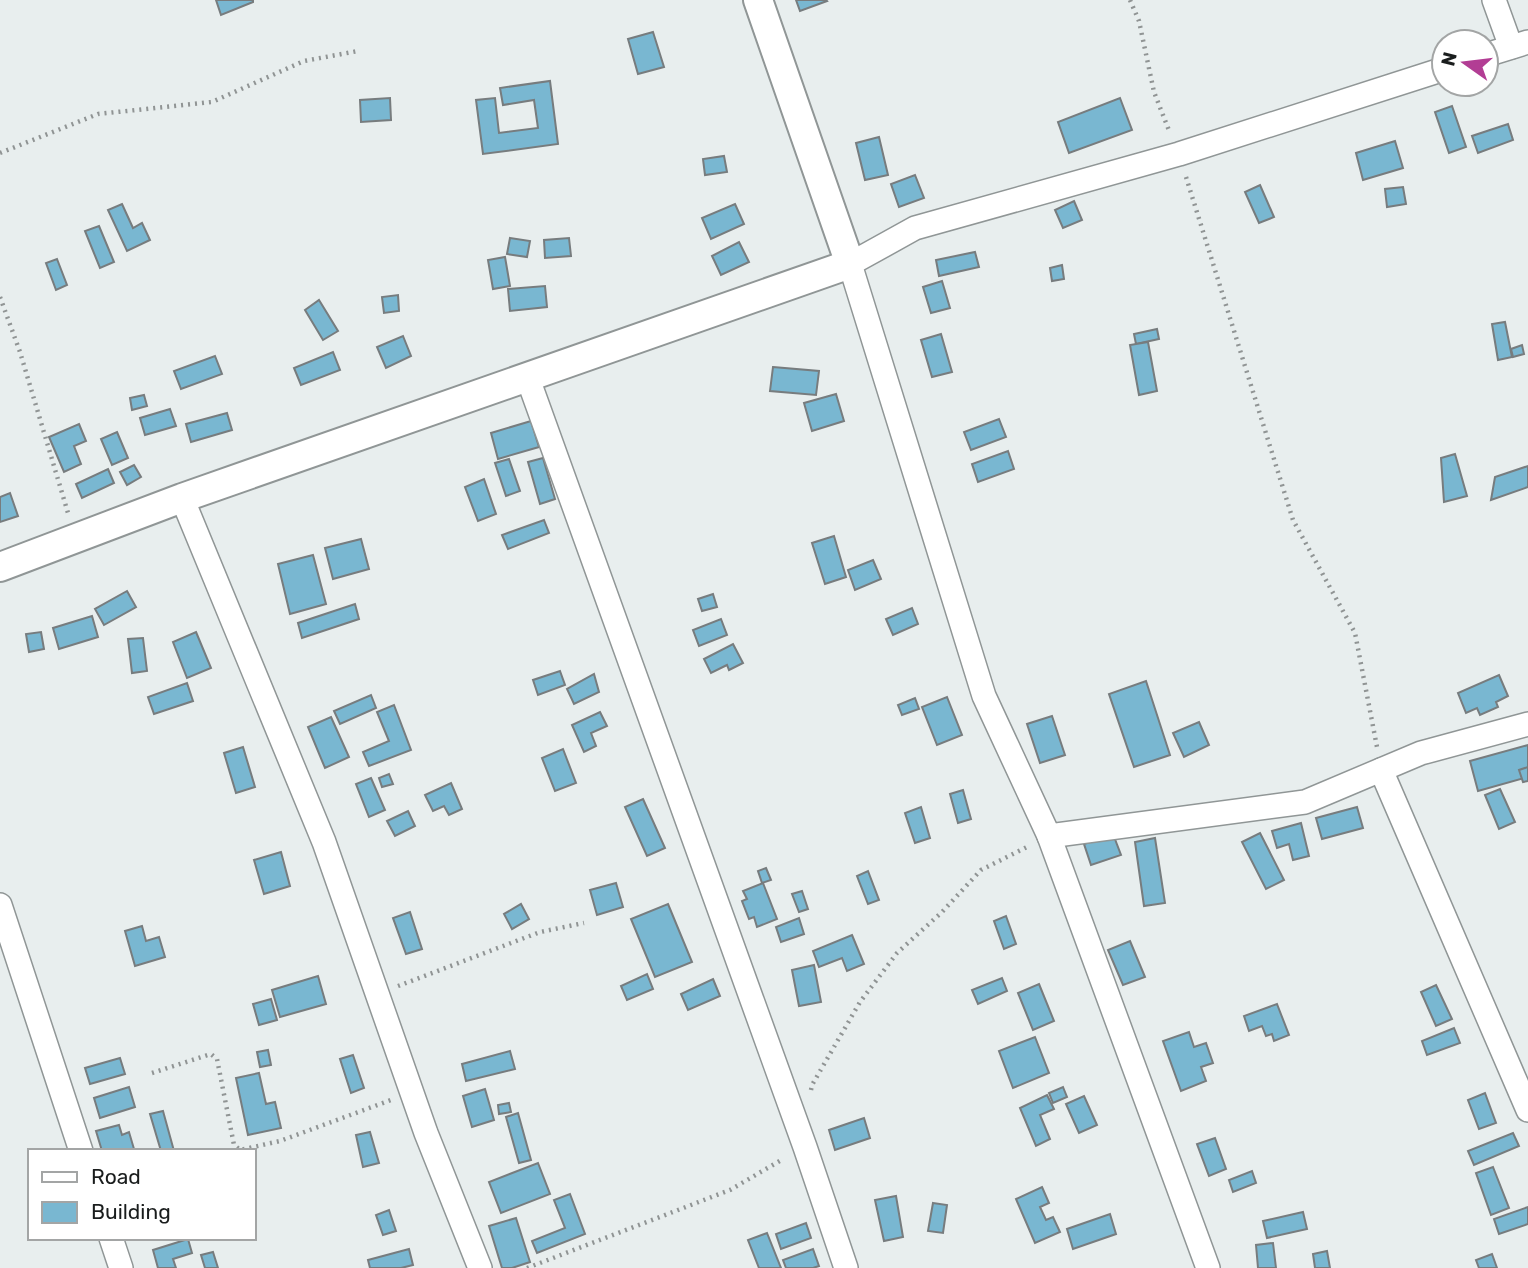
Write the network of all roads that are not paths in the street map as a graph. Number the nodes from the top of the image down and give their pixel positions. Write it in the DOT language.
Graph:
graph roads {
  1 [pos="758,0"];
  2 [pos="1494,0"];
  3 [pos="1520,44"];
  4 [pos="1500,50"];
  5 [pos="1430,73"];
  6 [pos="850,264"];
  7 [pos="527,376"];
  8 [pos="182,498"];
  9 [pos="0,567"];
  10 [pos="1528,724"];
  11 [pos="1381,770"];
  12 [pos="1049,836"];
  13 [pos="0,905"];
  14 [pos="1522,1079"];
  15 [pos="1528,1110"];
  16 [pos="80,1149"];
  17 [pos="112,1240"];
  18 [pos="121,1268"];
  19 [pos="480,1268"];
  20 [pos="846,1268"];
  21 [pos="1208,1268"];
  1 -- 6 [label="street"];
  2 -- 3 [label="street"];
  3 -- 4 [label="street"];
  5 -- 6 [label="street"];
  6 -- 7 [label="street"];
  6 -- 12 [label="street"];
  7 -- 8 [label="street"];
  7 -- 20 [label="street"];
  8 -- 9 [label="street"];
  8 -- 19 [label="street"];
  10 -- 11 [label="street"];
  11 -- 12 [label="street"];
  11 -- 14 [label="street"];
  12 -- 21 [label="street"];
  13 -- 16 [label="street"];
  14 -- 15 [label="street"];
  17 -- 18 [label="street"];
}
